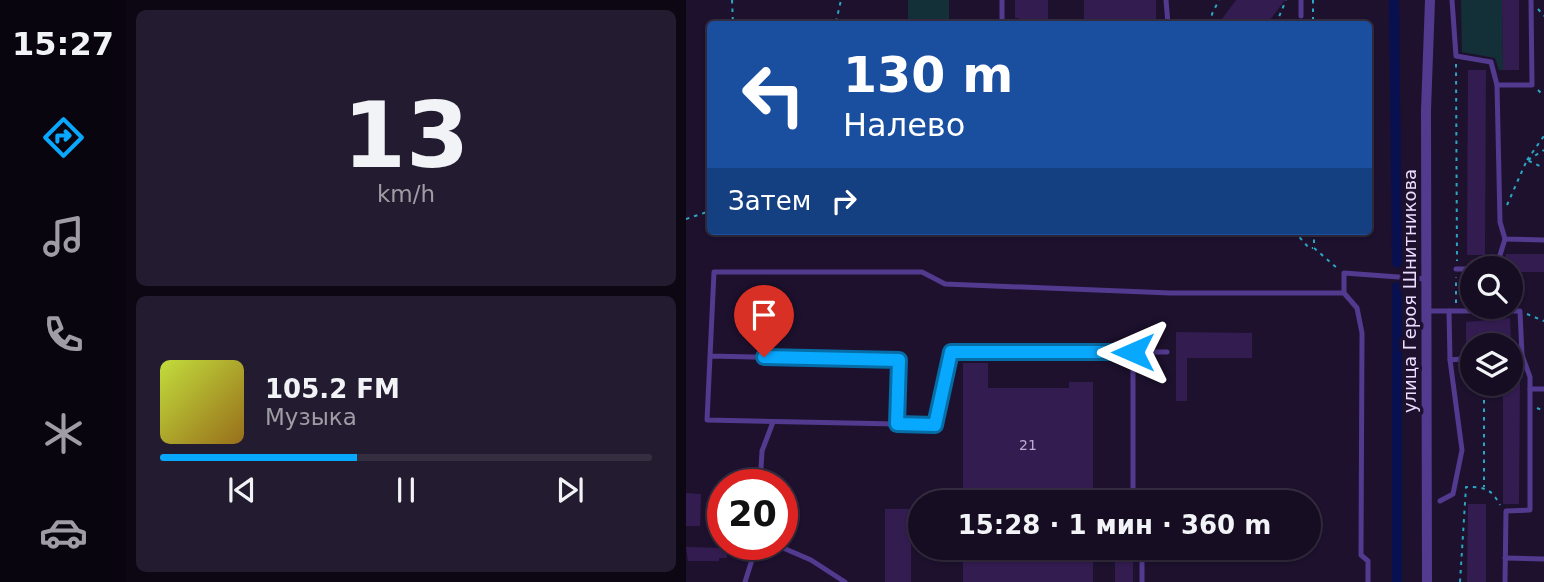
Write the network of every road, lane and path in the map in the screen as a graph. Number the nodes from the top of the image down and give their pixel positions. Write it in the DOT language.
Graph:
graph roads {
  1 [pos="732,0"];
  2 [pos="841,0"];
  3 [pos="1002,0"];
  4 [pos="1166,0"];
  5 [pos="1219,0"];
  6 [pos="1286,0"];
  7 [pos="1301,0"];
  8 [pos="1313,0"];
  9 [pos="1430,0"];
  10 [pos="1452,0"];
  11 [pos="1531,0"];
  12 [pos="1301,16"];
  13 [pos="733,21"];
  14 [pos="836,21"];
  15 [pos="1002,21"];
  16 [pos="1168,21"];
  17 [pos="1211,21"];
  18 [pos="1277,21"];
  19 [pos="1313,21"];
  20 [pos="1456,56"];
  21 [pos="1497,85"];
  22 [pos="1532,85"];
  23 [pos="1544,96"];
  24 [pos="707,132"];
  25 [pos="1544,136"];
  26 [pos="707,145"];
  27 [pos="1544,150"];
  28 [pos="1527,160"];
  29 [pos="1544,168"];
  30 [pos="707,212"];
  31 [pos="1457,217"];
  32 [pos="686,219"];
  33 [pos="1500,222"];
  34 [pos="1298,235"];
  35 [pos="1314,235"];
  36 [pos="1505,239"];
  37 [pos="1544,240"];
  38 [pos="1314,248"];
  39 [pos="1500,256"];
  40 [pos="1344,273"];
  41 [pos="1426,279"];
  42 [pos="1344,293"];
  43 [pos="1426,311"];
  44 [pos="1449,311"];
  45 [pos="1460,311"];
  46 [pos="1523,312"];
  47 [pos="1544,321"];
  48 [pos="1133,352"];
  49 [pos="1167,352"];
  50 [pos="710,356"];
  51 [pos="1523,358"];
  52 [pos="1460,359"];
  53 [pos="1450,360"];
  54 [pos="1530,389"];
  55 [pos="1544,389"];
  56 [pos="1484,396"];
  57 [pos="773,422"];
  58 [pos="897,424"];
  59 [pos="761,469"];
  60 [pos="1484,488"];
  61 [pos="1133,490"];
  62 [pos="1440,501"];
  63 [pos="1510,510"];
  64 [pos="798,554"];
  65 [pos="1505,558"];
  66 [pos="1544,559"];
  67 [pos="752,560"];
  68 [pos="1142,560"];
  69 [pos="745,582"];
  70 [pos="845,582"];
  71 [pos="1142,582"];
  72 [pos="1368,582"];
  73 [pos="1427,582"];
  74 [pos="1460,582"];
  75 [pos="1505,582"];
  1 -- 13 [label="path"];
  2 -- 14 [label="path"];
  3 -- 15 [label="lane"];
  4 -- 16 [label="lane"];
  5 -- 17 [label="path"];
  6 -- 18 [label="path"];
  7 -- 12 [label="lane"];
  8 -- 19 [label="path"];
  9 -- 41 [label="street, улица Героя Шнитникова"];
  10 -- 20 [label="lane"];
  11 -- 22 [label="lane"];
  20 -- 21 [label="lane"];
  20 -- 31 [label="path"];
  21 -- 22 [label="lane"];
  21 -- 33 [label="lane"];
  22 -- 23 [label="path"];
  24 -- 26 [label="path"];
  25 -- 28 [label="path"];
  27 -- 28 [label="path"];
  28 -- 29 [label="path"];
  28 -- 33 [label="path"];
  30 -- 32 [label="path"];
  33 -- 36 [label="lane"];
  34 -- 38 [label="path"];
  35 -- 38 [label="path"];
  36 -- 37 [label="lane"];
  36 -- 39 [label="lane"];
  38 -- 40 [label="path"];
  40 -- 41 [label="lane"];
  40 -- 42 [label="lane"];
  41 -- 43 [label="street, улица Героя Шнитникова"];
  42 -- 50 [label="lane"];
  42 -- 72 [label="lane"];
  43 -- 44 [label="lane"];
  43 -- 73 [label="street, улица Героя Шнитникова"];
  44 -- 45 [label="lane"];
  44 -- 53 [label="lane"];
  46 -- 47 [label="path"];
  48 -- 49 [label="lane"];
  48 -- 58 [label="lane"];
  48 -- 61 [label="lane"];
  50 -- 57 [label="lane"];
  50 -- 58 [label="lane"];
  51 -- 54 [label="lane"];
  52 -- 53 [label="lane"];
  53 -- 62 [label="lane"];
  54 -- 55 [label="lane"];
  54 -- 63 [label="lane"];
  56 -- 60 [label="path"];
  57 -- 58 [label="lane"];
  57 -- 59 [label="lane"];
  60 -- 63 [label="path"];
  60 -- 74 [label="path"];
  63 -- 65 [label="lane"];
  64 -- 70 [label="lane"];
  65 -- 66 [label="lane"];
  65 -- 75 [label="lane"];
  67 -- 69 [label="lane"];
  68 -- 71 [label="lane"];
}
